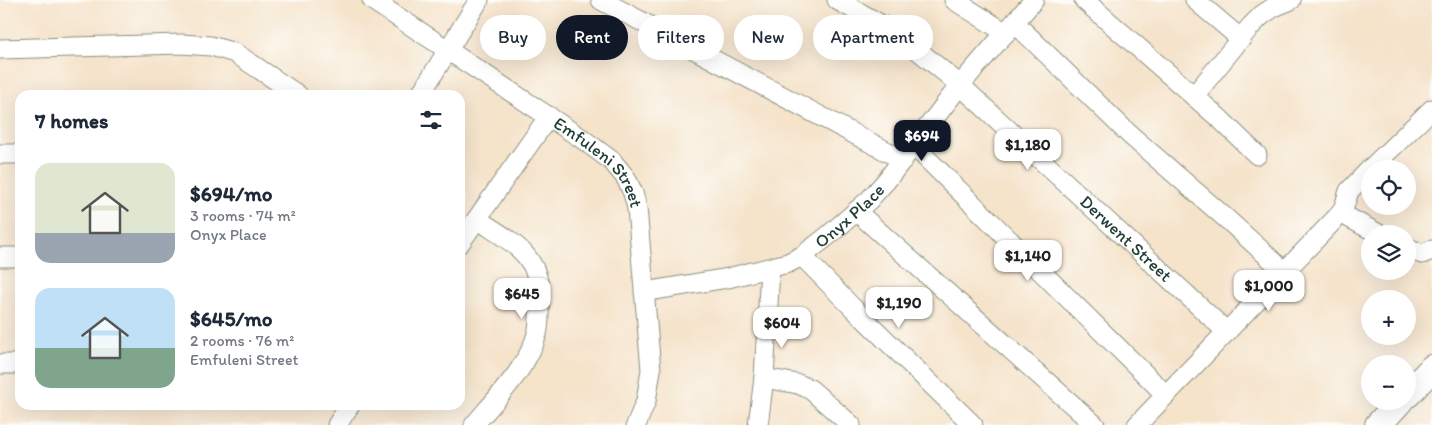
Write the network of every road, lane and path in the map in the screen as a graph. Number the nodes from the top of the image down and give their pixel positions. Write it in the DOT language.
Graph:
graph roads {
  1 [pos="372,0"];
  2 [pos="479,0"];
  3 [pos="600,0"];
  4 [pos="837,0"];
  5 [pos="954,0"];
  6 [pos="1034,0"];
  7 [pos="1084,0"];
  8 [pos="1196,0"];
  9 [pos="1291,0"];
  10 [pos="1011,28"];
  11 [pos="1241,39"];
  12 [pos="0,49"];
  13 [pos="448,51"];
  14 [pos="960,85"];
  15 [pos="290,90"];
  16 [pos="423,90"];
  17 [pos="1194,96"];
  18 [pos="1432,109"];
  19 [pos="549,116"];
  20 [pos="908,152"];
  21 [pos="0,154"];
  22 [pos="15,154"];
  23 [pos="1258,155"];
  24 [pos="1379,160"];
  25 [pos="1361,178"];
  26 [pos="856,211"];
  27 [pos="1340,213"];
  28 [pos="477,218"];
  29 [pos="1362,225"];
  30 [pos="465,236"];
  31 [pos="1432,250"];
  32 [pos="1416,251"];
  33 [pos="802,256"];
  34 [pos="0,257"];
  35 [pos="15,257"];
  36 [pos="770,268"];
  37 [pos="1285,272"];
  38 [pos="644,292"];
  39 [pos="1227,332"];
  40 [pos="0,364"];
  41 [pos="15,364"];
  42 [pos="1432,368"];
  43 [pos="764,378"];
  44 [pos="1416,385"];
  45 [pos="1166,395"];
  46 [pos="347,410"];
  47 [pos="1392,410"];
  48 [pos="337,425"];
  49 [pos="474,425"];
  50 [pos="636,425"];
  51 [pos="758,425"];
  52 [pos="851,425"];
  53 [pos="974,425"];
  54 [pos="1095,425"];
  55 [pos="1137,425"];
  56 [pos="1378,425"];
  1 -- 13 [label="street, Emfuleni Street"];
  2 -- 13 [label="street"];
  3 -- 20 [label="street"];
  4 -- 14 [label="street, Derwent Street"];
  5 -- 10 [label="street"];
  6 -- 10 [label="street, Onyx Place"];
  7 -- 17 [label="street"];
  8 -- 11 [label="street"];
  9 -- 11 [label="street"];
  10 -- 14 [label="street, Onyx Place"];
  10 -- 37 [label="street"];
  11 -- 17 [label="street"];
  12 -- 15 [label="street"];
  13 -- 16 [label="street"];
  13 -- 19 [label="street, Emfuleni Street"];
  14 -- 20 [label="street, Onyx Place"];
  14 -- 39 [label="street, Derwent Street"];
  17 -- 23 [label="street"];
  18 -- 24 [label="street"];
  19 -- 28 [label="street"];
  19 -- 38 [label="street, Emfuleni Street"];
  20 -- 26 [label="street, Onyx Place"];
  20 -- 45 [label="street"];
  21 -- 22 [label="street"];
  25 -- 27 [label="street"];
  26 -- 33 [label="street, Onyx Place"];
  26 -- 54 [label="street"];
  27 -- 29 [label="street"];
  27 -- 37 [label="street"];
  28 -- 30 [label="street"];
  28 -- 49 [label="street"];
  31 -- 32 [label="street"];
  33 -- 36 [label="street, Onyx Place"];
  33 -- 53 [label="street"];
  34 -- 35 [label="street"];
  36 -- 38 [label="street, Onyx Place"];
  36 -- 43 [label="street"];
  37 -- 39 [label="street"];
  38 -- 50 [label="street, Emfuleni Street"];
  39 -- 45 [label="street"];
  40 -- 41 [label="street"];
  42 -- 44 [label="main road"];
  43 -- 51 [label="street"];
  43 -- 52 [label="street"];
  45 -- 55 [label="street"];
  46 -- 48 [label="street"];
  47 -- 56 [label="main road"];
}
